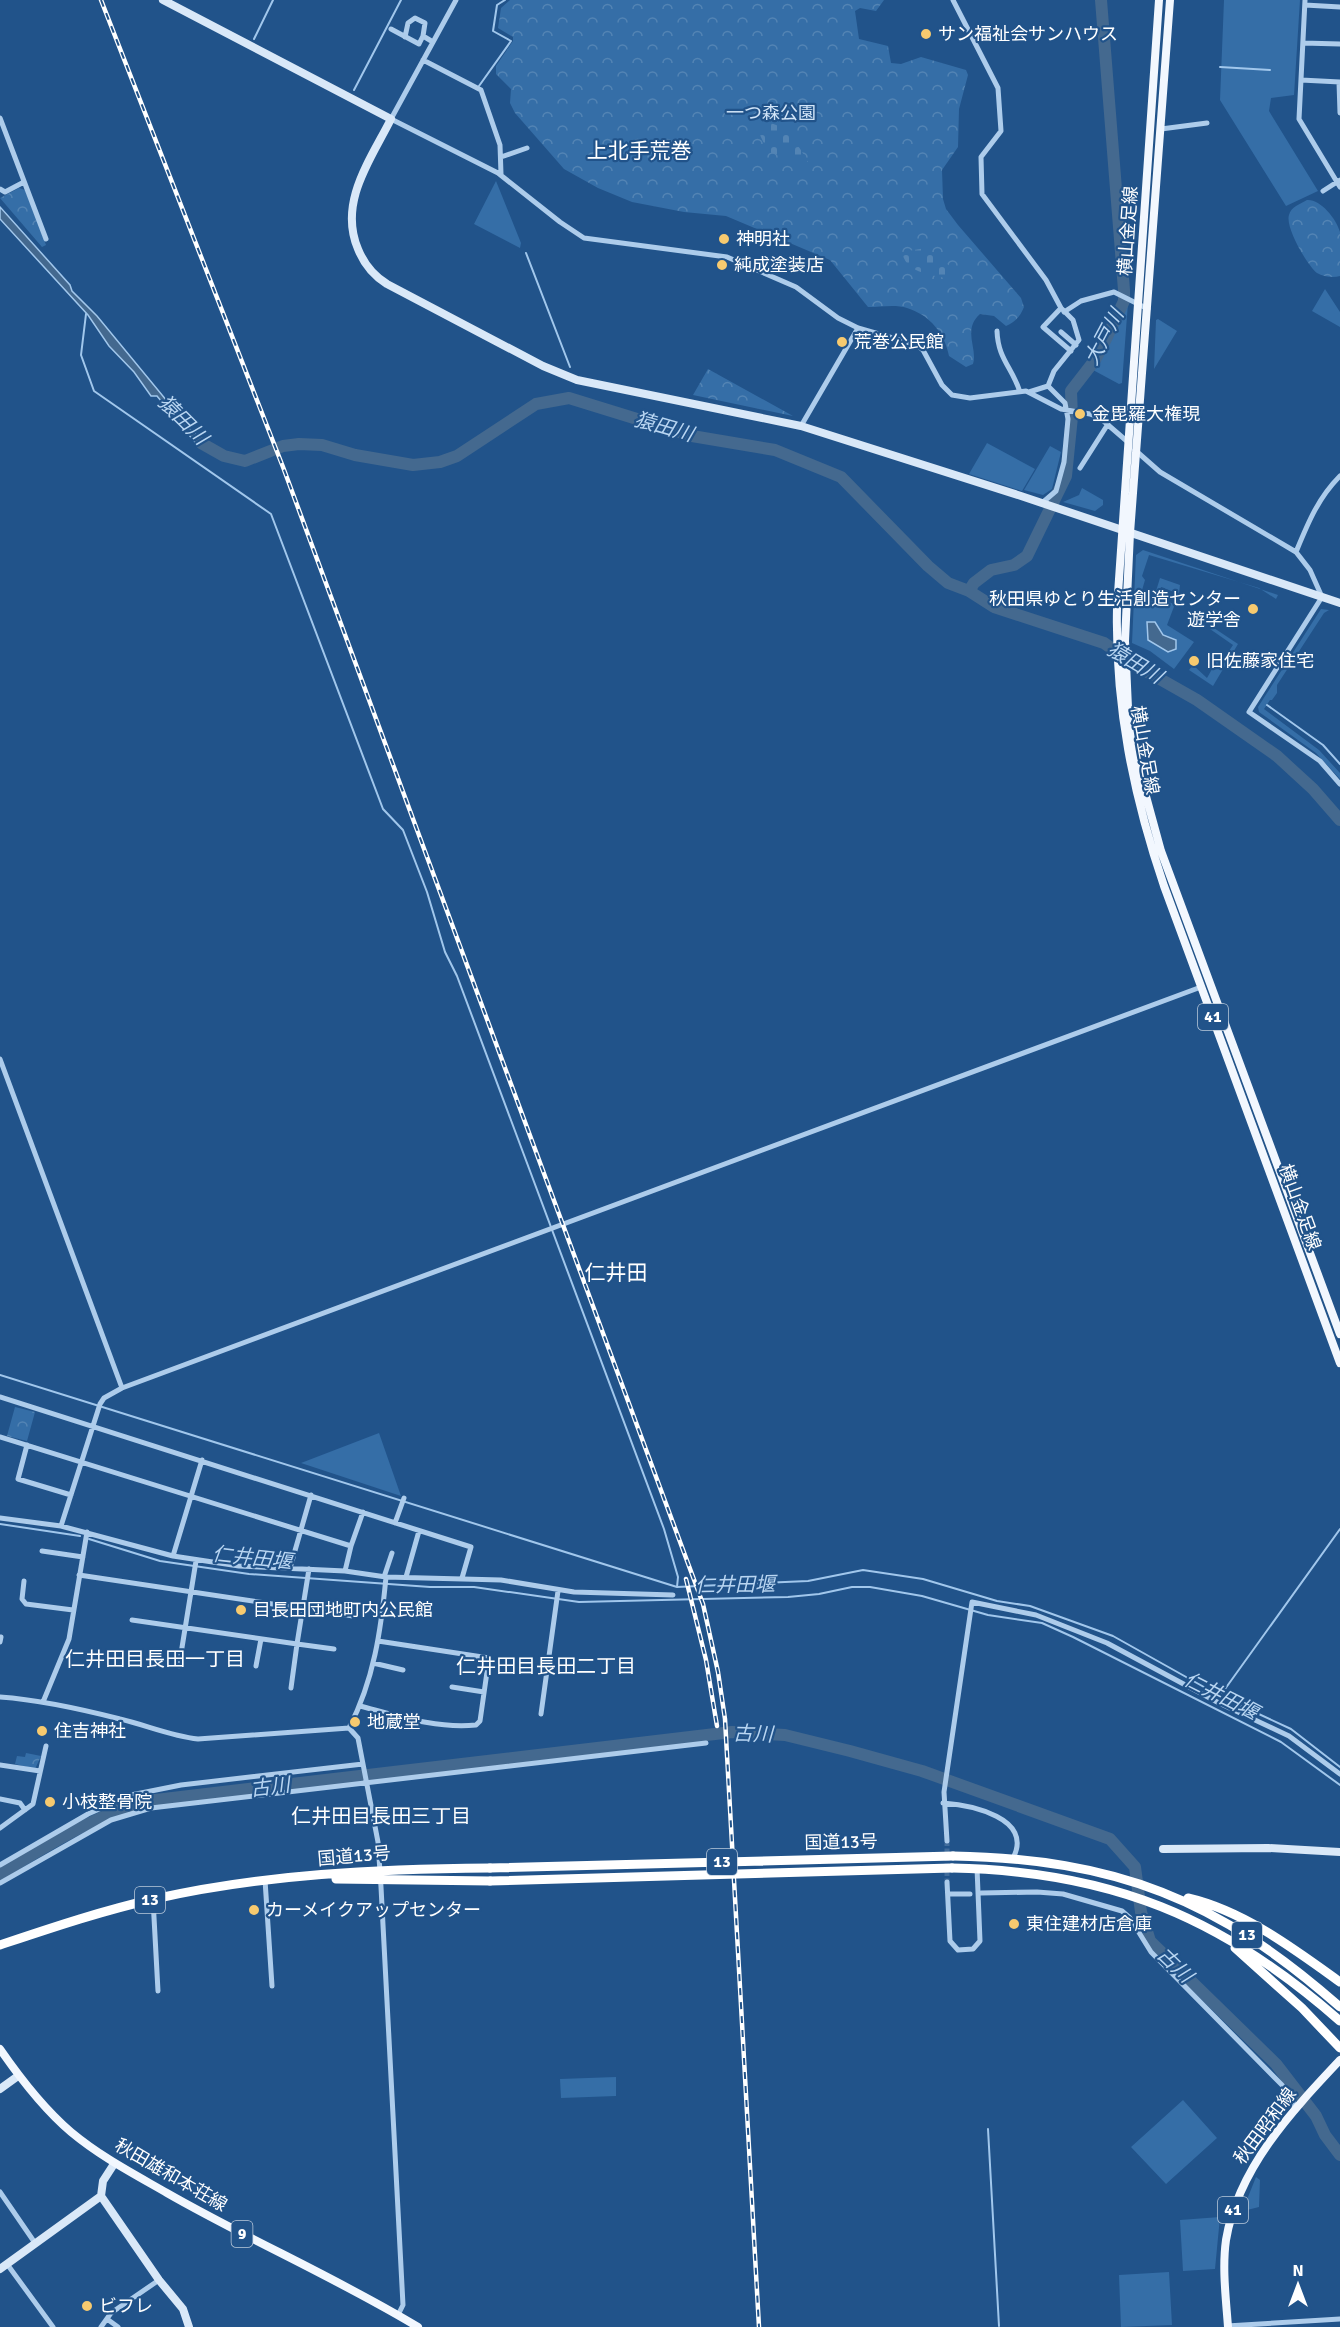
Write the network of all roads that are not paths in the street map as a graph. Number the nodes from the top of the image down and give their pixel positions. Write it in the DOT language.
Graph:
graph roads {
  1 [pos="163,0"];
  2 [pos="456,0"];
  3 [pos="953,0"];
  4 [pos="1160,0"];
  5 [pos="1170,0"];
  6 [pos="1305,2"];
  7 [pos="1340,7"];
  8 [pos="391,29"];
  9 [pos="423,36"];
  10 [pos="405,37"];
  11 [pos="433,42"];
  12 [pos="1303,43"];
  13 [pos="1340,45"];
  14 [pos="423,60"];
  15 [pos="1301,80"];
  16 [pos="1339,82"];
  17 [pos="1340,113"];
  18 [pos="0,118"];
  19 [pos="392,119"];
  20 [pos="1207,123"];
  21 [pos="1161,129"];
  22 [pos="527,148"];
  23 [pos="501,157"];
  24 [pos="501,174"];
  25 [pos="24,182"];
  26 [pos="1339,183"];
  27 [pos="0,189"];
  28 [pos="1323,191"];
  29 [pos="46,239"];
  30 [pos="1143,306"];
  31 [pos="1062,310"];
  32 [pos="858,328"];
  33 [pos="997,331"];
  34 [pos="1061,332"];
  35 [pos="1076,345"];
  36 [pos="1071,351"];
  37 [pos="1048,386"];
  38 [pos="1020,392"];
  39 [pos="1029,392"];
  40 [pos="1068,410"];
  41 [pos="1108,424"];
  42 [pos="801,426"];
  43 [pos="1128,442"];
  44 [pos="1136,451"];
  45 [pos="1080,468"];
  46 [pos="1340,476"];
  47 [pos="1048,505"];
  48 [pos="1126,532"];
  49 [pos="1296,552"];
  50 [pos="1322,597"];
  51 [pos="1340,603"];
  52 [pos="1121,664"];
  53 [pos="1340,784"];
  54 [pos="1202,987"];
  55 [pos="0,1059"];
  56 [pos="1340,1334"];
  57 [pos="1340,1364"];
  58 [pos="122,1388"];
  59 [pos="0,1397"];
  60 [pos="93,1425"];
  61 [pos="0,1437"];
  62 [pos="27,1445"];
  63 [pos="202,1460"];
  64 [pos="81,1463"];
  65 [pos="71,1495"];
  66 [pos="311,1495"];
  67 [pos="191,1497"];
  68 [pos="403,1501"];
  69 [pos="363,1512"];
  70 [pos="0,1518"];
  71 [pos="395,1523"];
  72 [pos="61,1526"];
  73 [pos="300,1531"];
  74 [pos="419,1531"];
  75 [pos="87,1532"];
  76 [pos="351,1546"];
  77 [pos="42,1551"];
  78 [pos="392,1553"];
  79 [pos="173,1556"];
  80 [pos="83,1557"];
  81 [pos="196,1560"];
  82 [pos="290,1568"];
  83 [pos="345,1571"];
  84 [pos="80,1575"];
  85 [pos="308,1575"];
  86 [pos="385,1577"];
  87 [pos="406,1577"];
  88 [pos="462,1578"];
  89 [pos="24,1581"];
  90 [pos="558,1591"];
  91 [pos="191,1592"];
  92 [pos="673,1595"];
  93 [pos="303,1608"];
  94 [pos="73,1610"];
  95 [pos="353,1616"];
  96 [pos="132,1620"];
  97 [pos="186,1628"];
  98 [pos="261,1639"];
  99 [pos="378,1641"];
  100 [pos="297,1644"];
  101 [pos="334,1649"];
  102 [pos="373,1663"];
  103 [pos="179,1666"];
  104 [pos="256,1666"];
  105 [pos="403,1670"];
  106 [pos="452,1687"];
  107 [pos="291,1688"];
  108 [pos="484,1692"];
  109 [pos="0,1697"];
  110 [pos="43,1702"];
  111 [pos="360,1706"];
  112 [pos="541,1714"];
  113 [pos="349,1728"];
  114 [pos="706,1743"];
  115 [pos="46,1746"];
  116 [pos="0,1765"];
  117 [pos="364,1766"];
  118 [pos="40,1771"];
  119 [pos="1340,1774"];
  120 [pos="366,1780"];
  121 [pos="0,1799"];
  122 [pos="943,1803"];
  123 [pos="25,1810"];
  124 [pos="0,1828"];
  125 [pos="947,1841"];
  126 [pos="1163,1849"];
  127 [pos="1340,1852"];
  128 [pos="1013,1858"];
  129 [pos="0,1865"];
  130 [pos="977,1868"];
  131 [pos="380,1869"];
  132 [pos="304,1877"];
  133 [pos="265,1880"];
  134 [pos="381,1881"];
  135 [pos="947,1882"];
  136 [pos="0,1883"];
  137 [pos="981,1893"];
  138 [pos="948,1894"];
  139 [pos="970,1894"];
  140 [pos="1171,1894"];
  141 [pos="153,1899"];
  142 [pos="1210,1928"];
  143 [pos="0,1945"];
  144 [pos="1340,1982"];
  145 [pos="272,1986"];
  146 [pos="158,1991"];
  147 [pos="1337,2004"];
  148 [pos="1340,2021"];
  149 [pos="1340,2048"];
  150 [pos="0,2049"];
  151 [pos="1340,2060"];
  152 [pos="18,2076"];
  153 [pos="0,2089"];
  154 [pos="1295,2111"];
  155 [pos="114,2164"];
  156 [pos="0,2192"];
  157 [pos="101,2196"];
  158 [pos="35,2243"];
  159 [pos="4,2266"];
  160 [pos="159,2280"];
  161 [pos="107,2319"];
  162 [pos="1340,2319"];
  163 [pos="402,2320"];
  164 [pos="1227,2326"];
  165 [pos="53,2327"];
  166 [pos="101,2327"];
  167 [pos="118,2327"];
  168 [pos="189,2327"];
  169 [pos="418,2327"];
  1 -- 19 [label="street"];
  2 -- 11 [label="street"];
  3 -- 31 [label="street"];
  4 -- 30 [label="main road, 横山金足線 / 41"];
  5 -- 21 [label="main road, 横山金足線 / 41"];
  6 -- 7 [label="street"];
  6 -- 12 [label="street"];
  8 -- 10 [label="street"];
  9 -- 10 [label="street"];
  9 -- 10 [label="street"];
  9 -- 11 [label="street"];
  11 -- 14 [label="street"];
  12 -- 13 [label="street"];
  12 -- 15 [label="street"];
  14 -- 19 [label="street"];
  14 -- 23 [label="street"];
  15 -- 16 [label="street"];
  15 -- 26 [label="street"];
  16 -- 17 [label="street"];
  18 -- 25 [label="street"];
  19 -- 24 [label="street"];
  19 -- 42 [label="street"];
  20 -- 21 [label="street"];
  21 -- 30 [label="main road, 横山金足線 / 41"];
  22 -- 23 [label="street"];
  23 -- 24 [label="street"];
  24 -- 32 [label="street"];
  25 -- 27 [label="street"];
  25 -- 29 [label="street"];
  26 -- 28 [label="street"];
  30 -- 31 [label="street"];
  30 -- 43 [label="main road, 横山金足線 / 41"];
  30 -- 44 [label="main road, 横山金足線 / 41"];
  31 -- 35 [label="street"];
  31 -- 36 [label="street"];
  32 -- 38 [label="street"];
  32 -- 42 [label="street"];
  33 -- 38 [label="street"];
  34 -- 35 [label="street"];
  35 -- 36 [label="street"];
  36 -- 37 [label="street"];
  37 -- 39 [label="street"];
  37 -- 40 [label="street"];
  38 -- 39 [label="street"];
  39 -- 40 [label="street"];
  40 -- 41 [label="street"];
  40 -- 47 [label="street"];
  41 -- 43 [label="street"];
  41 -- 45 [label="street"];
  42 -- 47 [label="street"];
  43 -- 44 [label="street"];
  43 -- 48 [label="main road, 横山金足線 / 41"];
  44 -- 48 [label="main road, 横山金足線 / 41"];
  44 -- 49 [label="street"];
  46 -- 49 [label="street"];
  47 -- 48 [label="street"];
  48 -- 50 [label="street"];
  48 -- 52 [label="main road, 横山金足線 / 41"];
  49 -- 50 [label="street"];
  50 -- 51 [label="street"];
  50 -- 53 [label="street"];
  52 -- 54 [label="main road, 横山金足線 / 41"];
  52 -- 56 [label="main road, 横山金足線 / 41"];
  54 -- 57 [label="main road, 横山金足線 / 41"];
  54 -- 58 [label="street"];
  55 -- 58 [label="street"];
  58 -- 60 [label="street"];
  59 -- 60 [label="street"];
  60 -- 63 [label="street"];
  60 -- 64 [label="street"];
  61 -- 62 [label="street"];
  62 -- 64 [label="street"];
  62 -- 65 [label="street"];
  63 -- 66 [label="street"];
  63 -- 67 [label="street"];
  64 -- 65 [label="street"];
  64 -- 67 [label="street"];
  65 -- 72 [label="street"];
  66 -- 69 [label="street"];
  66 -- 73 [label="street"];
  67 -- 73 [label="street"];
  67 -- 79 [label="street"];
  68 -- 71 [label="street"];
  69 -- 71 [label="street"];
  69 -- 76 [label="street"];
  70 -- 72 [label="street"];
  71 -- 74 [label="street"];
  72 -- 75 [label="street"];
  73 -- 76 [label="street"];
  73 -- 82 [label="street"];
  74 -- 87 [label="street"];
  74 -- 88 [label="street"];
  75 -- 79 [label="street"];
  75 -- 80 [label="street"];
  76 -- 83 [label="street"];
  77 -- 80 [label="street"];
  78 -- 86 [label="street"];
  79 -- 81 [label="street"];
  80 -- 84 [label="street"];
  81 -- 82 [label="street"];
  81 -- 91 [label="street"];
  82 -- 85 [label="street"];
  83 -- 85 [label="street"];
  83 -- 86 [label="street"];
  84 -- 91 [label="street"];
  84 -- 94 [label="street"];
  85 -- 93 [label="street"];
  86 -- 87 [label="street"];
  86 -- 99 [label="street"];
  87 -- 88 [label="street"];
  88 -- 90 [label="street"];
  89 -- 94 [label="street"];
  90 -- 92 [label="street"];
  90 -- 112 [label="street"];
  91 -- 93 [label="street"];
  91 -- 97 [label="street"];
  93 -- 95 [label="street"];
  93 -- 100 [label="street"];
  94 -- 110 [label="street"];
  96 -- 97 [label="street"];
  97 -- 98 [label="street"];
  97 -- 103 [label="street"];
  98 -- 100 [label="street"];
  98 -- 104 [label="street"];
  99 -- 102 [label="street"];
  99 -- 108 [label="street"];
  100 -- 101 [label="street"];
  100 -- 107 [label="street"];
  102 -- 105 [label="street"];
  102 -- 111 [label="street"];
  106 -- 108 [label="street"];
  108 -- 111 [label="street"];
  109 -- 110 [label="street"];
  110 -- 113 [label="street"];
  111 -- 113 [label="street"];
  113 -- 117 [label="street"];
  114 -- 120 [label="street"];
  115 -- 118 [label="street"];
  116 -- 118 [label="street"];
  117 -- 120 [label="street"];
  117 -- 129 [label="street"];
  118 -- 123 [label="street"];
  119 -- 122 [label="street"];
  120 -- 131 [label="street"];
  120 -- 136 [label="street"];
  121 -- 123 [label="street"];
  122 -- 125 [label="street"];
  122 -- 128 [label="street"];
  123 -- 124 [label="street"];
  126 -- 127 [label="street"];
  128 -- 131 [label="highway, 国道13号 / 13, bridge"];
  128 -- 140 [label="highway, 国道13号 / 13"];
  130 -- 134 [label="highway, 国道13号 / 13, bridge"];
  130 -- 138 [label="street"];
  130 -- 142 [label="highway, 国道13号 / 13"];
  131 -- 132 [label="highway, 国道13号 / 13"];
  131 -- 134 [label="street"];
  132 -- 133 [label="highway, 国道13号 / 13"];
  132 -- 134 [label="highway, 国道13号 / 13"];
  133 -- 141 [label="highway, 国道13号 / 13"];
  133 -- 145 [label="street"];
  134 -- 163 [label="street"];
  135 -- 138 [label="street"];
  137 -- 154 [label="street"];
  138 -- 139 [label="street"];
  140 -- 144 [label="highway, 13"];
  140 -- 147 [label="highway, 国道13号 / 13"];
  141 -- 143 [label="highway, 国道13号 / 13"];
  141 -- 146 [label="street"];
  142 -- 148 [label="highway, 国道13号 / 13"];
  142 -- 149 [label="highway, 13"];
  150 -- 152 [label="main road, 秋田雄和本荘線 / 9"];
  151 -- 154 [label="main road, 秋田昭和線 / 41"];
  152 -- 153 [label="street"];
  152 -- 155 [label="main road, 秋田雄和本荘線 / 9"];
  154 -- 164 [label="main road, 秋田昭和線 / 41"];
  155 -- 157 [label="street"];
  155 -- 163 [label="main road, 秋田雄和本荘線 / 9"];
  156 -- 158 [label="street"];
  157 -- 158 [label="street"];
  157 -- 160 [label="street"];
  158 -- 159 [label="street"];
  159 -- 165 [label="street"];
  160 -- 161 [label="street"];
  160 -- 168 [label="street"];
  161 -- 166 [label="street"];
  161 -- 167 [label="street"];
  162 -- 164 [label="street"];
  163 -- 169 [label="main road, 秋田雄和本荘線 / 9"];
}
